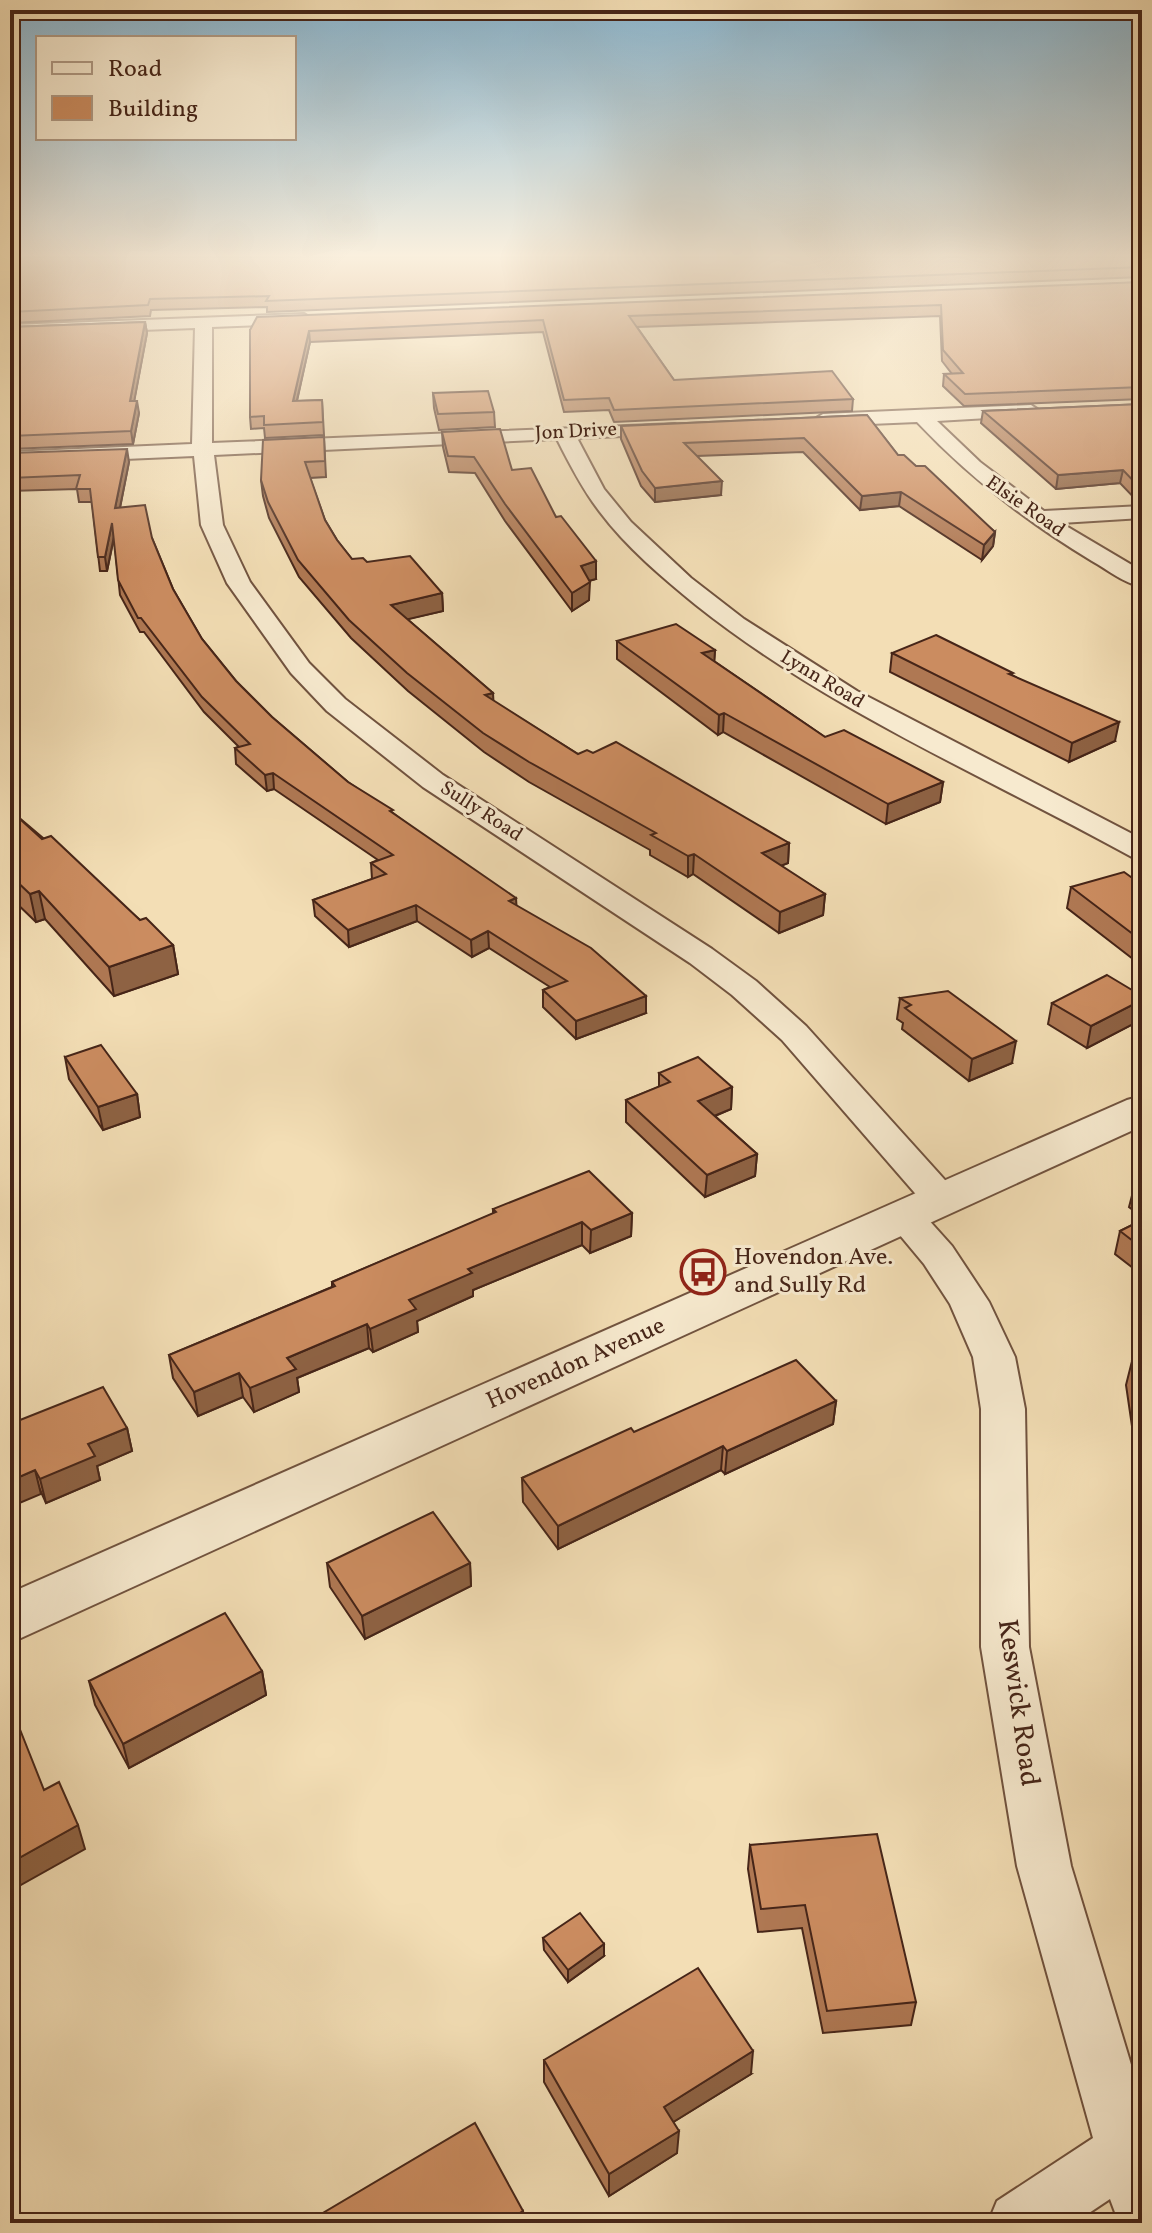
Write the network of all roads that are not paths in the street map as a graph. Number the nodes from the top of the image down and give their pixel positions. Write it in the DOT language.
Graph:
graph roads {
  1 [pos="203,361"];
  2 [pos="1058,410"];
  3 [pos="922,416"];
  4 [pos="798,422"];
  5 [pos="689,427"];
  6 [pos="564,432"];
  7 [pos="203,450"];
  8 [pos="10,458"];
  9 [pos="1142,512"];
  10 [pos="1038,518"];
  11 [pos="1142,580"];
  12 [pos="1142,851"];
  13 [pos="1142,1109"];
  14 [pos="921,1207"];
  15 [pos="10,1619"];
  16 [pos="1134,2178"];
  17 [pos="1019,2223"];
  1 -- 7 [label="street, Sully Road"];
  2 -- 3 [label="street"];
  3 -- 4 [label="street"];
  3 -- 10 [label="street, Elsie Road"];
  5 -- 6 [label="street, Jon Drive"];
  6 -- 7 [label="street, Jon Drive"];
  6 -- 12 [label="street, Lynn Road"];
  7 -- 8 [label="street, Jon Drive"];
  7 -- 14 [label="street, Sully Road"];
  9 -- 10 [label="street"];
  10 -- 11 [label="street, Elsie Road"];
  13 -- 14 [label="street, Hovendon Avenue"];
  14 -- 15 [label="street, Hovendon Avenue"];
  14 -- 16 [label="street, Keswick Road"];
  16 -- 17 [label="street"];
}
